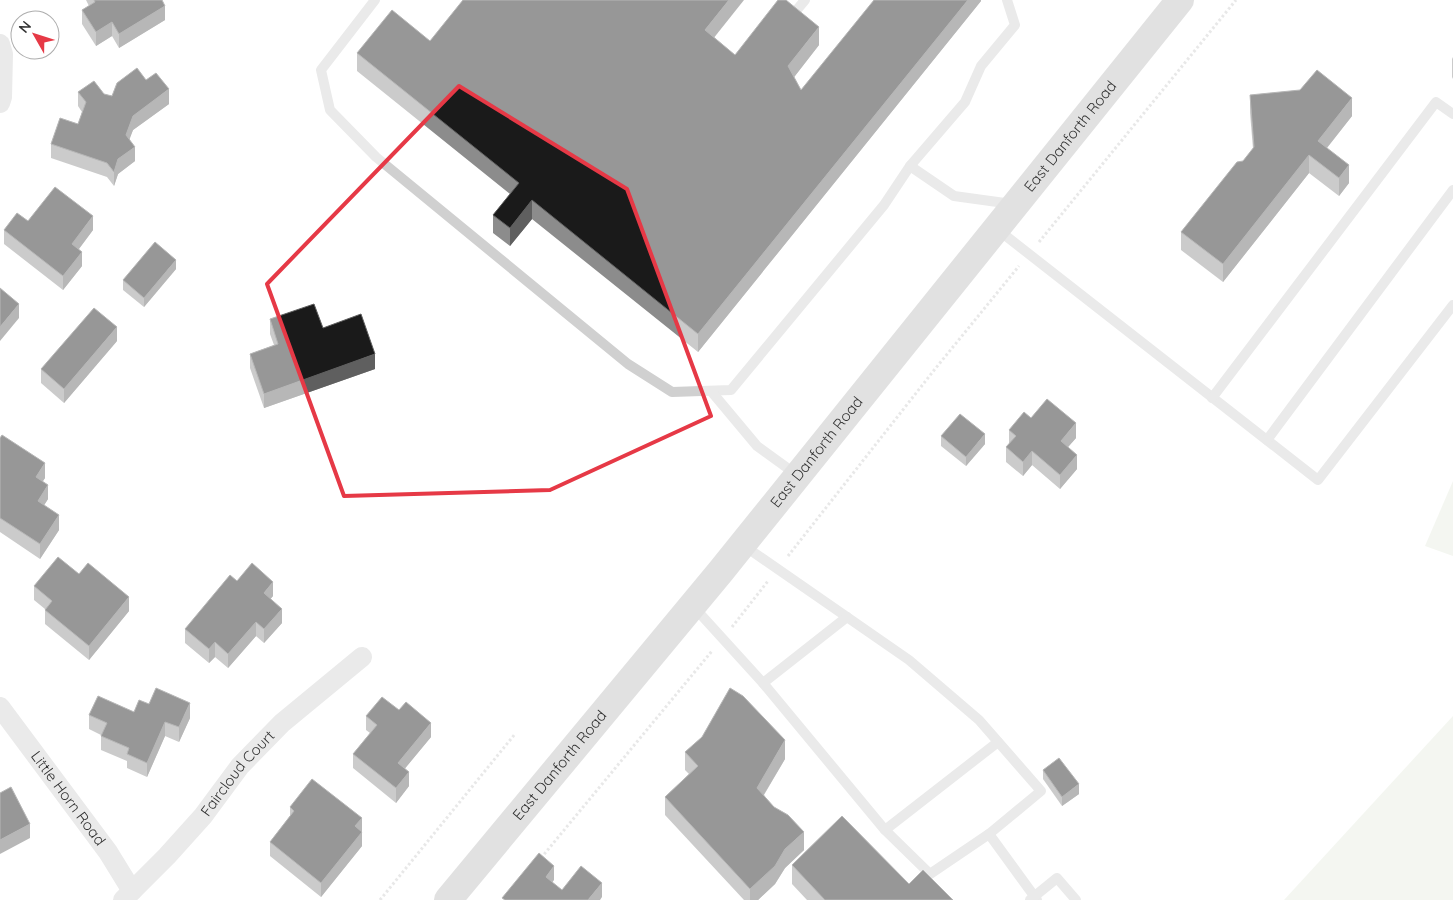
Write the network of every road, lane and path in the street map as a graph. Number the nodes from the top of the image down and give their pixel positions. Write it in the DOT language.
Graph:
graph roads {
  1 [pos="375,0"];
  2 [pos="805,0"];
  3 [pos="1006,0"];
  4 [pos="1180,0"];
  5 [pos="1236,0"];
  6 [pos="796,12"];
  7 [pos="0,44"];
  8 [pos="0,103"];
  9 [pos="1453,114"];
  10 [pos="910,166"];
  11 [pos="1453,190"];
  12 [pos="1015,205"];
  13 [pos="996,228"];
  14 [pos="1029,254"];
  15 [pos="1453,305"];
  16 [pos="711,391"];
  17 [pos="1212,398"];
  18 [pos="1266,440"];
  19 [pos="798,475"];
  20 [pos="742,544"];
  21 [pos="777,569"];
  22 [pos="692,605"];
  23 [pos="847,617"];
  24 [pos="722,638"];
  25 [pos="362,657"];
  26 [pos="763,683"];
  27 [pos="0,707"];
  28 [pos="515,734"];
  29 [pos="998,742"];
  30 [pos="885,830"];
  31 [pos="989,834"];
  32 [pos="538,862"];
  33 [pos="127,896"];
  34 [pos="1034,899"];
  35 [pos="380,900"];
  36 [pos="448,900"];
  37 [pos="1076,900"];
  1 -- 16 [label="lane"];
  2 -- 6 [label="lane"];
  3 -- 10 [label="lane"];
  4 -- 12 [label="street, East Danforth Road"];
  5 -- 14 [label="path"];
  7 -- 8 [label="street"];
  9 -- 17 [label="lane"];
  10 -- 12 [label="lane"];
  10 -- 16 [label="lane"];
  11 -- 18 [label="lane"];
  12 -- 13 [label="street, East Danforth Road"];
  13 -- 14 [label="lane"];
  13 -- 19 [label="street, East Danforth Road"];
  14 -- 17 [label="lane"];
  14 -- 21 [label="path"];
  15 -- 18 [label="lane"];
  16 -- 19 [label="lane"];
  17 -- 18 [label="lane"];
  19 -- 20 [label="street, East Danforth Road"];
  20 -- 21 [label="lane"];
  20 -- 22 [label="street, East Danforth Road"];
  21 -- 23 [label="lane"];
  21 -- 24 [label="path"];
  22 -- 24 [label="lane"];
  22 -- 36 [label="street, East Danforth Road"];
  23 -- 26 [label="lane"];
  23 -- 29 [label="lane"];
  24 -- 26 [label="lane"];
  24 -- 32 [label="path"];
  25 -- 33 [label="street, Faircloud Court"];
  26 -- 30 [label="lane"];
  27 -- 33 [label="street, Little Horn Road"];
  28 -- 35 [label="path"];
  29 -- 30 [label="lane"];
  29 -- 31 [label="lane"];
  30 -- 31 [label="lane"];
  31 -- 34 [label="lane"];
  34 -- 37 [label="lane"];
}
